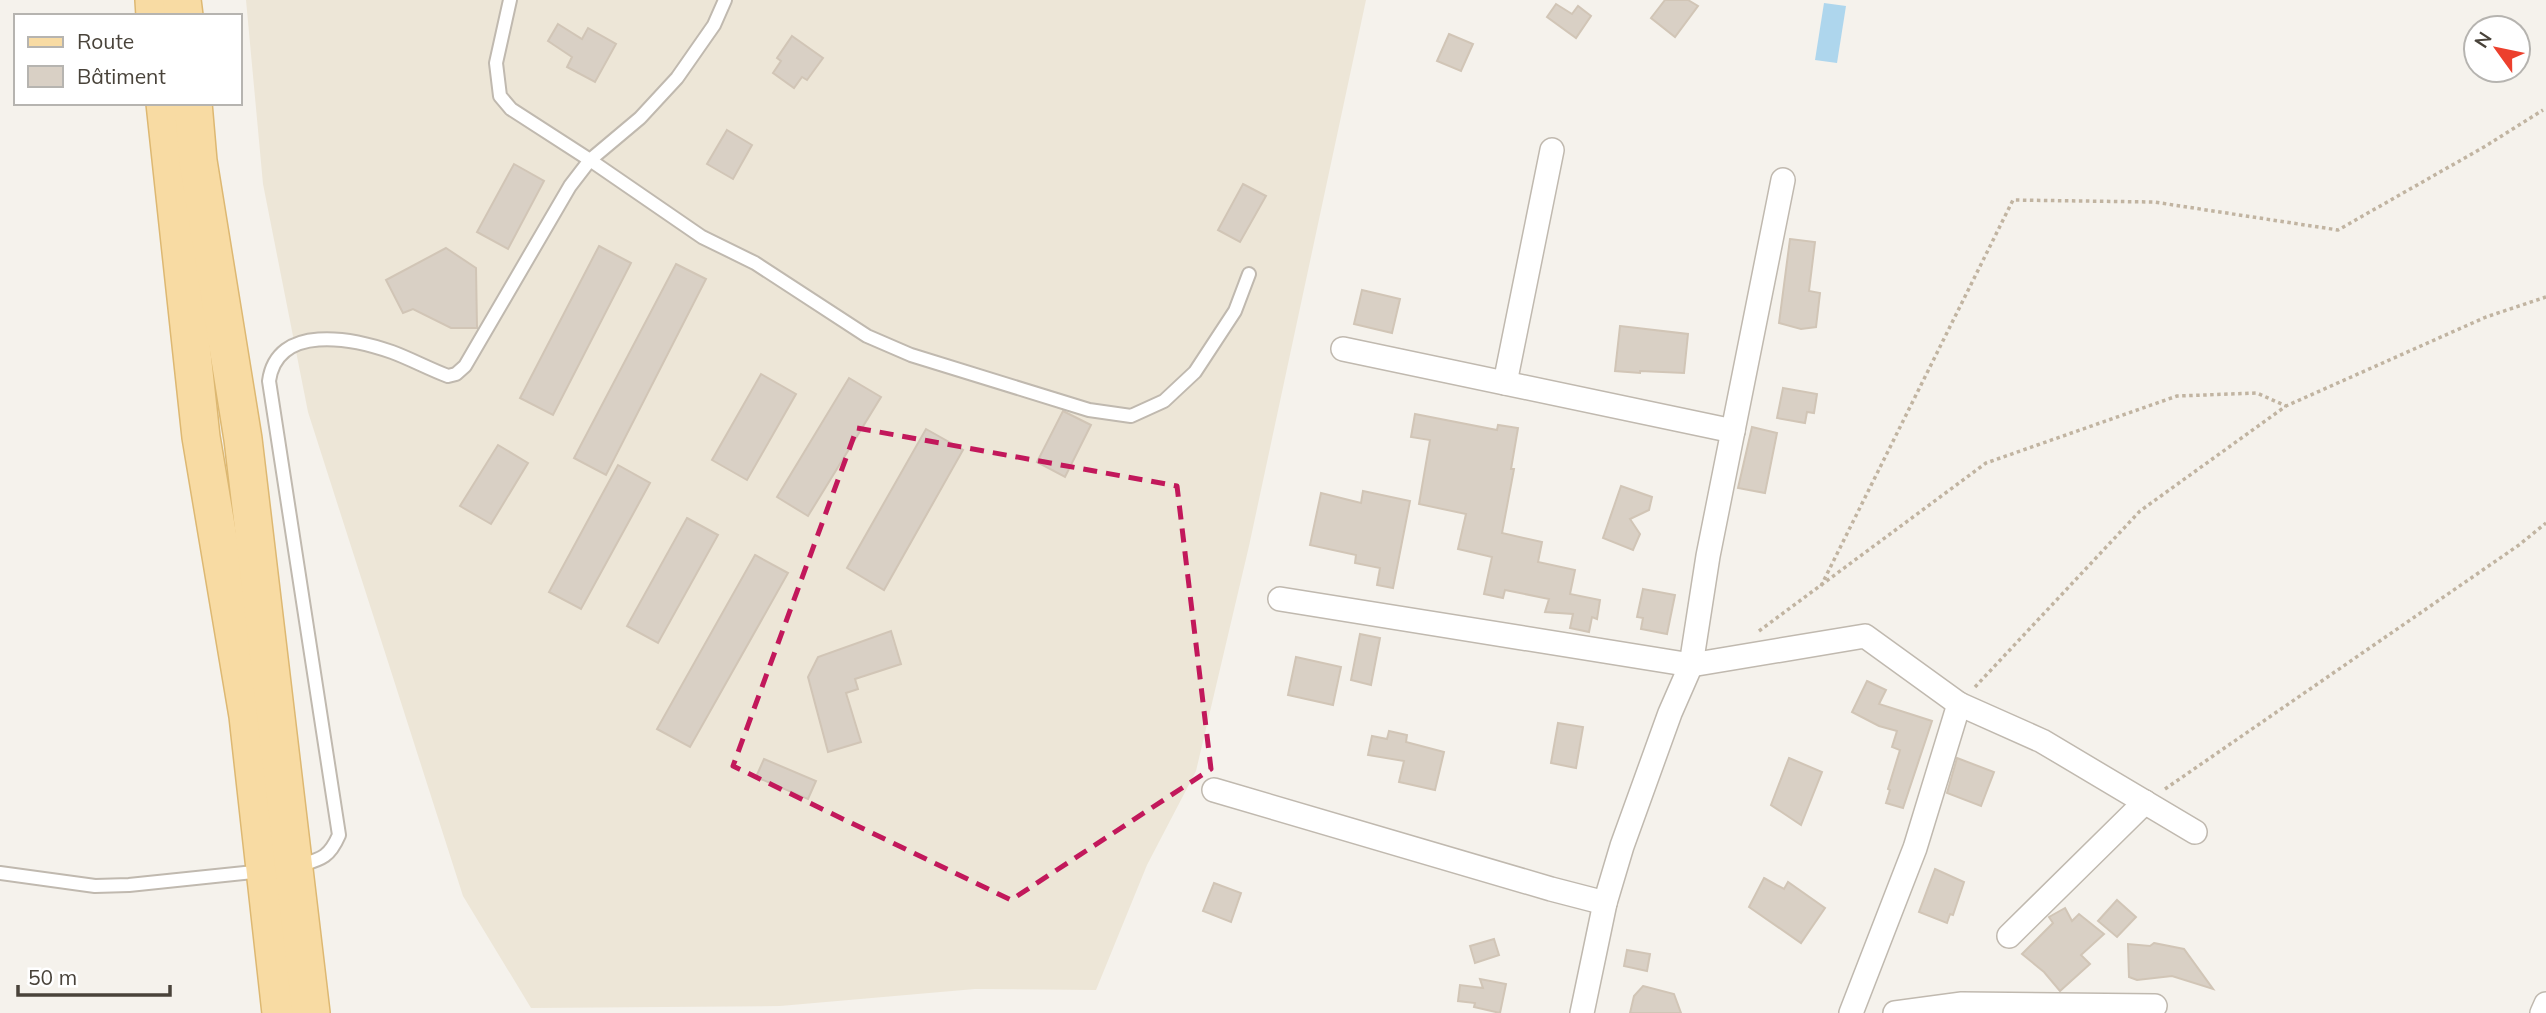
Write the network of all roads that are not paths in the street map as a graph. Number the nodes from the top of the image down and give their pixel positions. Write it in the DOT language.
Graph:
graph roads {
  1 [pos="510,0"];
  2 [pos="725,0"];
  3 [pos="165,105"];
  4 [pos="192,105"];
  5 [pos="1552,150"];
  6 [pos="590,160"];
  7 [pos="1783,180"];
  8 [pos="1249,274"];
  9 [pos="1343,349"];
  10 [pos="1505,383"];
  11 [pos="1733,431"];
  12 [pos="1280,600"];
  13 [pos="1691,665"];
  14 [pos="1959,704"];
  15 [pos="1214,790"];
  16 [pos="2146,802"];
  17 [pos="2195,832"];
  18 [pos="279,869"];
  19 [pos="0,873"];
  20 [pos="1605,902"];
  21 [pos="2009,936"];
  22 [pos="2546,1004"];
  23 [pos="2155,1006"];
  24 [pos="281,1013"];
  25 [pos="311,1013"];
  26 [pos="1582,1013"];
  27 [pos="1852,1013"];
  28 [pos="1895,1013"];
  29 [pos="2542,1013"];
  1 -- 6 [label="lane"];
  2 -- 6 [label="lane"];
  3 -- 18 [label="main road"];
  4 -- 18 [label="main road"];
  5 -- 10 [label="street"];
  6 -- 8 [label="lane"];
  6 -- 18 [label="lane"];
  7 -- 11 [label="street"];
  9 -- 10 [label="street"];
  10 -- 11 [label="street"];
  11 -- 13 [label="street"];
  12 -- 13 [label="street"];
  13 -- 14 [label="street"];
  13 -- 20 [label="street"];
  14 -- 16 [label="street"];
  14 -- 27 [label="street"];
  15 -- 20 [label="street"];
  16 -- 17 [label="street"];
  16 -- 21 [label="street"];
  18 -- 19 [label="lane"];
  18 -- 24 [label="main road"];
  18 -- 25 [label="main road"];
  20 -- 26 [label="street"];
  22 -- 29 [label="street"];
  23 -- 28 [label="street"];
}
